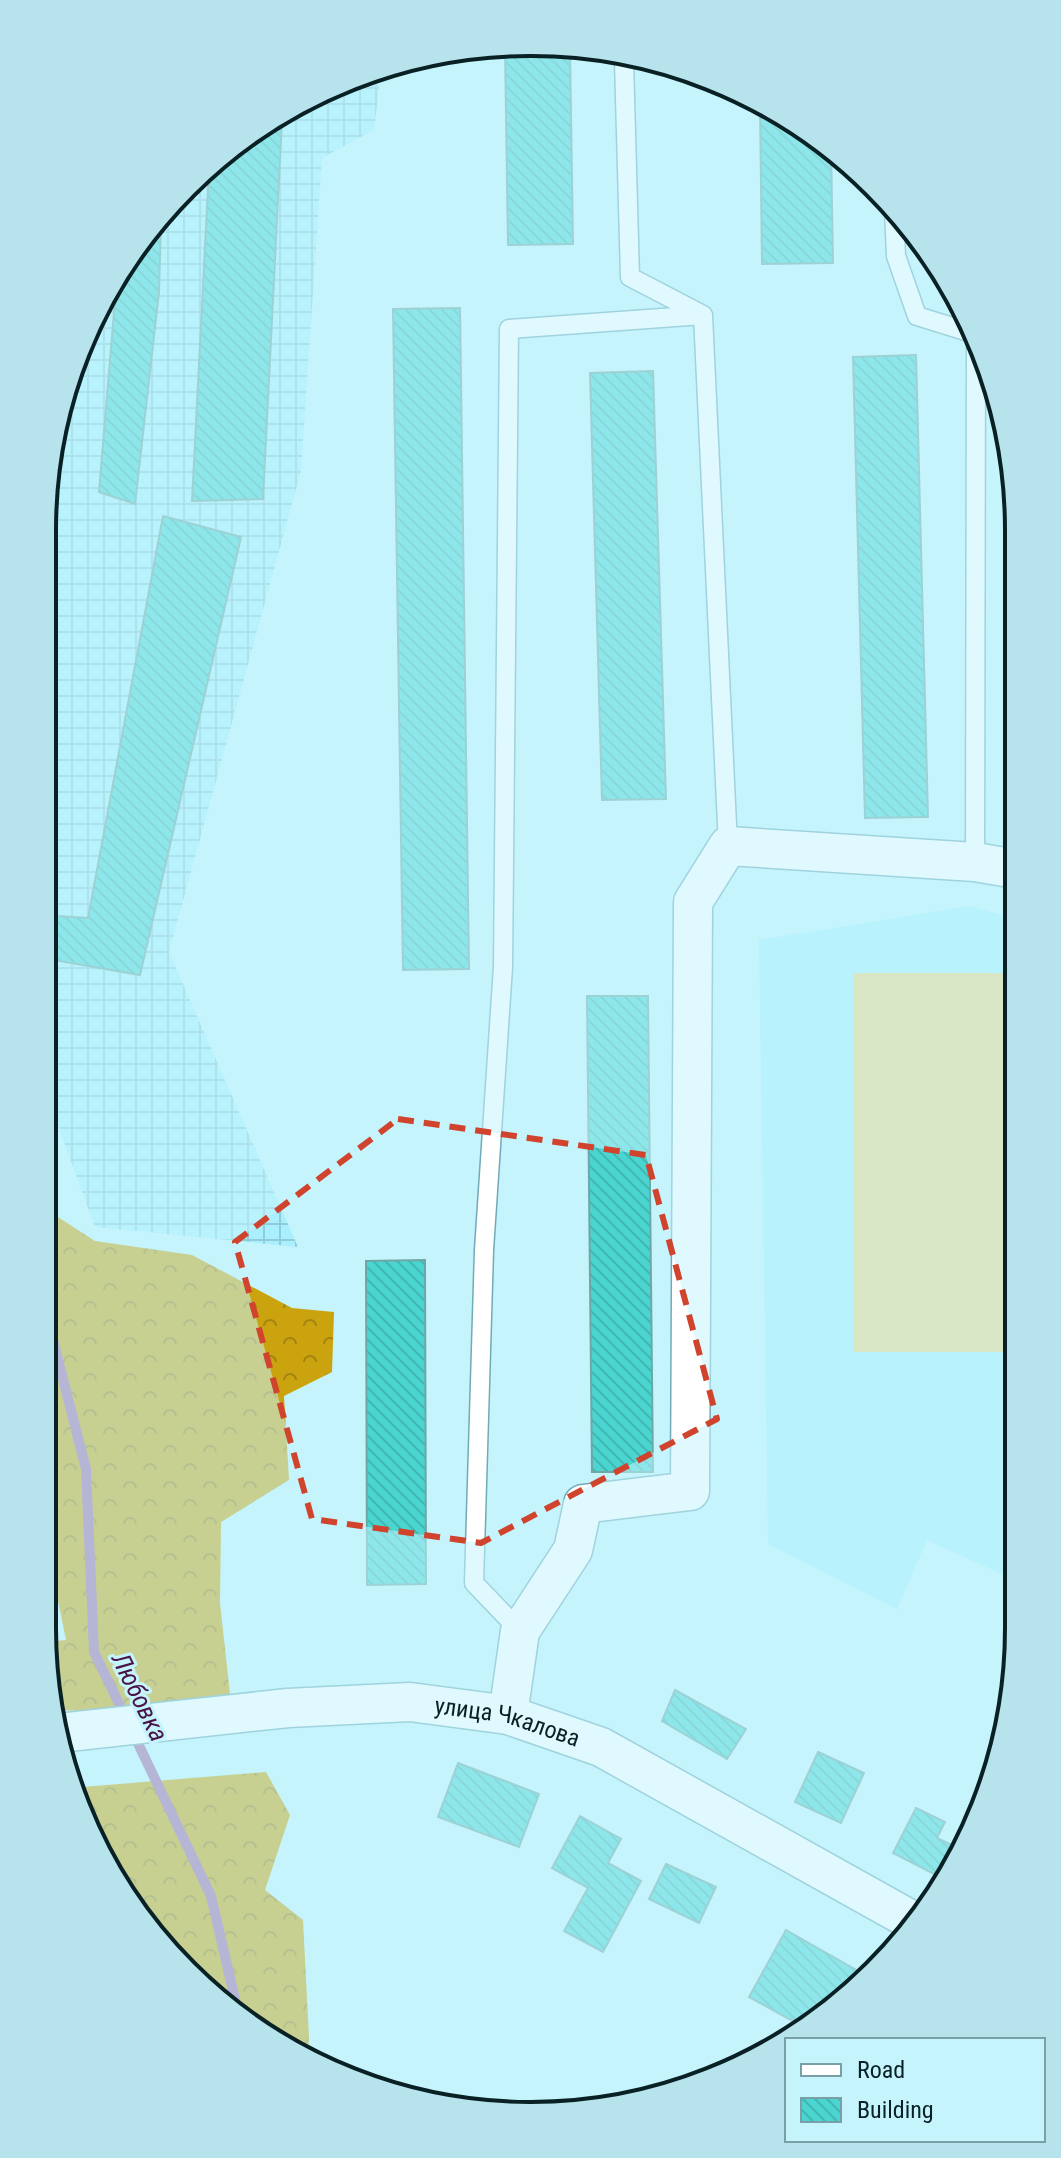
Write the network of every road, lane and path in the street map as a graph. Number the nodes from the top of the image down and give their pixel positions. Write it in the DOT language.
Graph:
graph roads {
  1 [pos="624,65"];
  2 [pos="895,227"];
  3 [pos="703,315"];
  4 [pos="960,329"];
  5 [pos="975,365"];
  6 [pos="728,846"];
  7 [pos="975,862"];
  8 [pos="1005,867"];
  9 [pos="520,1631"];
  10 [pos="508,1715"];
  11 [pos="68,1732"];
  12 [pos="906,1917"];
  1 -- 3 [label="lane"];
  2 -- 4 [label="lane"];
  3 -- 6 [label="lane"];
  3 -- 9 [label="lane"];
  5 -- 7 [label="lane"];
  6 -- 7 [label="street"];
  6 -- 9 [label="street"];
  7 -- 8 [label="street"];
  9 -- 10 [label="street"];
  10 -- 11 [label="street, улица Чкалова"];
  10 -- 12 [label="street, улица Чкалова"];
}
